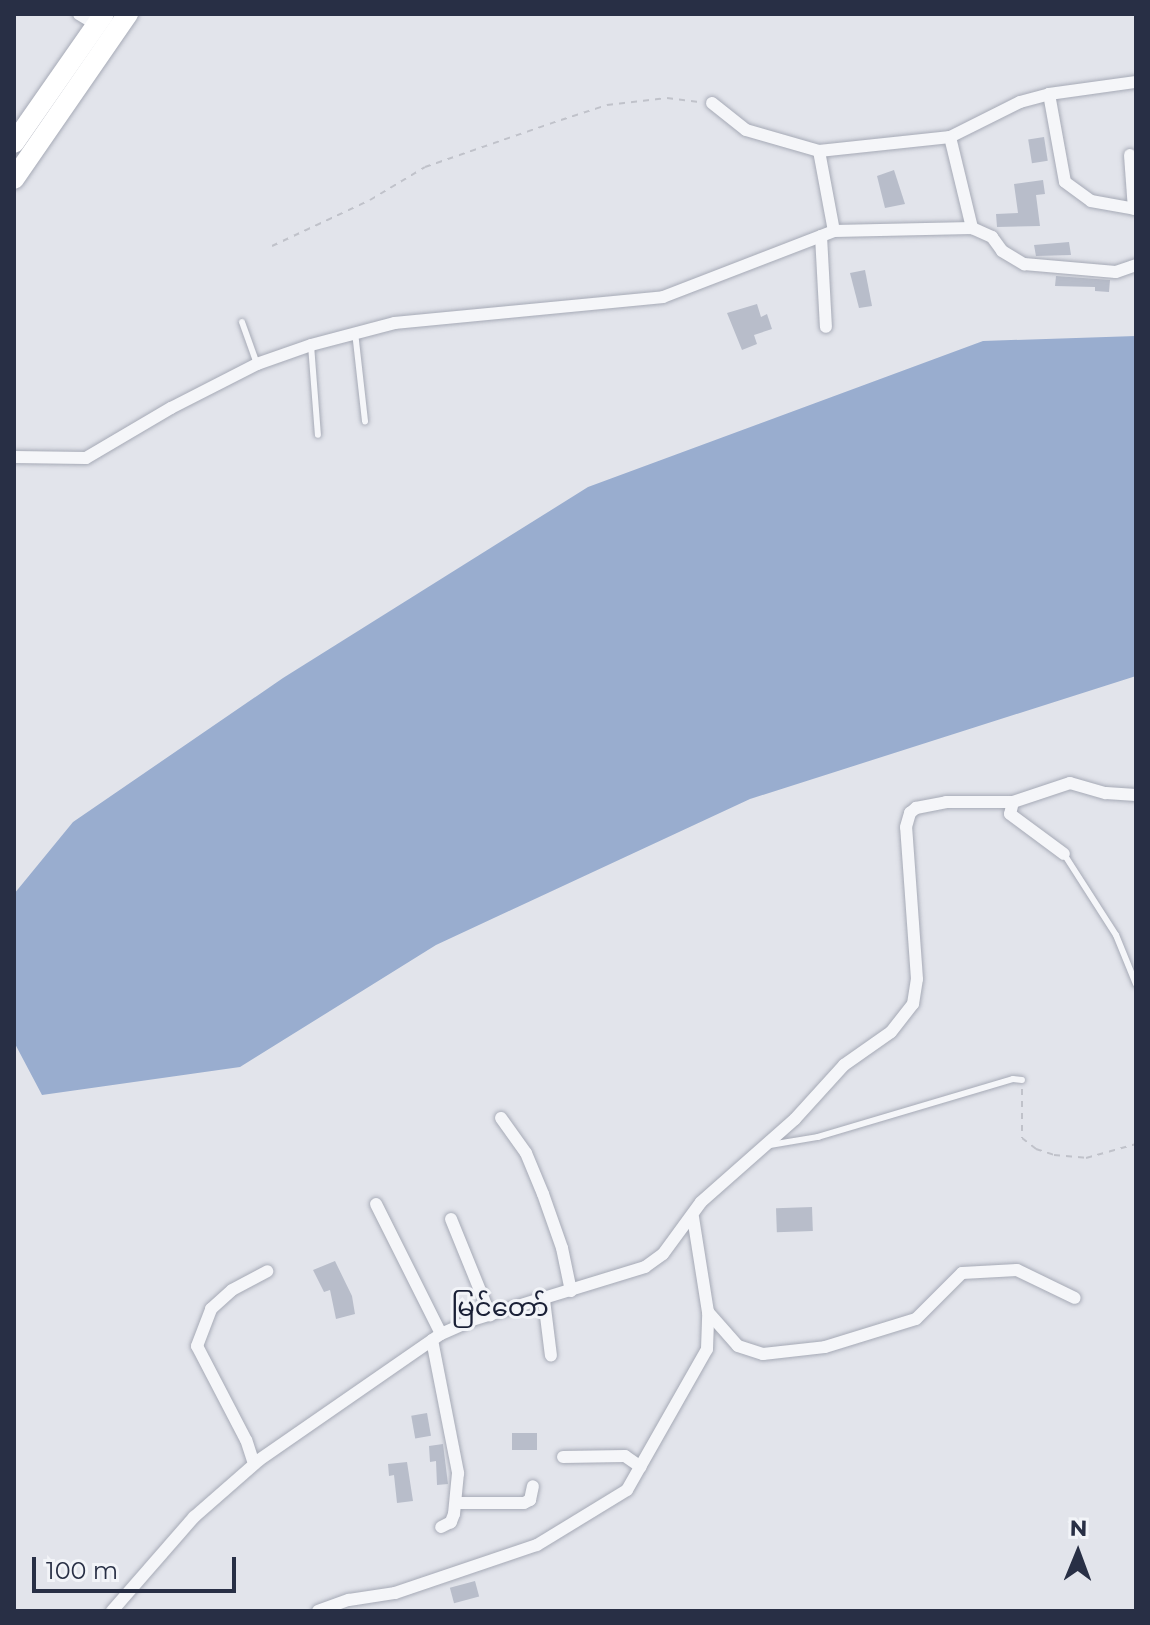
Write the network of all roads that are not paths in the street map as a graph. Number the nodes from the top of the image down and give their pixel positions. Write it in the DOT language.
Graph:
graph roads {
  1 [pos="79,14"];
  2 [pos="128,14"];
  3 [pos="100,20"];
  4 [pos="1136,82"];
  5 [pos="1049,94"];
  6 [pos="712,103"];
  7 [pos="950,137"];
  8 [pos="14,143"];
  9 [pos="819,151"];
  10 [pos="1130,155"];
  11 [pos="14,179"];
  12 [pos="1135,209"];
  13 [pos="972,228"];
  14 [pos="834,231"];
  15 [pos="821,236"];
  16 [pos="1136,265"];
  17 [pos="242,322"];
  18 [pos="826,327"];
  19 [pos="355,332"];
  20 [pos="311,345"];
  21 [pos="257,364"];
  22 [pos="365,421"];
  23 [pos="318,435"];
  24 [pos="14,457"];
  25 [pos="1136,795"];
  26 [pos="1013,802"];
  27 [pos="1064,854"];
  28 [pos="1136,984"];
  29 [pos="1022,1080"];
  30 [pos="501,1118"];
  31 [pos="762,1146"];
  32 [pos="376,1204"];
  33 [pos="693,1217"];
  34 [pos="451,1219"];
  35 [pos="267,1271"];
  36 [pos="571,1291"];
  37 [pos="1075,1298"];
  38 [pos="544,1300"];
  39 [pos="708,1312"];
  40 [pos="490,1315"];
  41 [pos="436,1337"];
  42 [pos="551,1356"];
  43 [pos="563,1457"];
  44 [pos="254,1464"];
  45 [pos="641,1467"];
  46 [pos="533,1486"];
  47 [pos="456,1503"];
  48 [pos="441,1527"];
  49 [pos="112,1611"];
  50 [pos="318,1611"];
  1 -- 3 [label="street"];
  2 -- 11 [label="main road"];
  3 -- 8 [label="main road"];
  4 -- 5 [label="street"];
  5 -- 7 [label="street"];
  5 -- 12 [label="street"];
  6 -- 9 [label="street"];
  7 -- 9 [label="street"];
  7 -- 13 [label="street"];
  9 -- 14 [label="street"];
  10 -- 12 [label="street"];
  13 -- 14 [label="street"];
  13 -- 16 [label="street"];
  14 -- 15 [label="street"];
  15 -- 18 [label="street"];
  15 -- 19 [label="street"];
  17 -- 21 [label="lane"];
  19 -- 20 [label="street"];
  19 -- 22 [label="lane"];
  20 -- 21 [label="street"];
  20 -- 23 [label="lane"];
  21 -- 24 [label="street"];
  25 -- 26 [label="street"];
  26 -- 27 [label="street"];
  26 -- 31 [label="street"];
  27 -- 28 [label="lane"];
  29 -- 31 [label="lane"];
  30 -- 36 [label="street"];
  31 -- 33 [label="street"];
  32 -- 41 [label="street"];
  33 -- 36 [label="street"];
  33 -- 39 [label="street"];
  34 -- 40 [label="street"];
  35 -- 44 [label="street"];
  36 -- 38 [label="street"];
  37 -- 39 [label="street"];
  38 -- 40 [label="street"];
  38 -- 42 [label="street"];
  39 -- 45 [label="street"];
  40 -- 41 [label="street"];
  41 -- 44 [label="street"];
  41 -- 47 [label="street"];
  43 -- 45 [label="street"];
  44 -- 49 [label="street"];
  45 -- 50 [label="street"];
  46 -- 47 [label="street"];
  47 -- 48 [label="street"];
}
